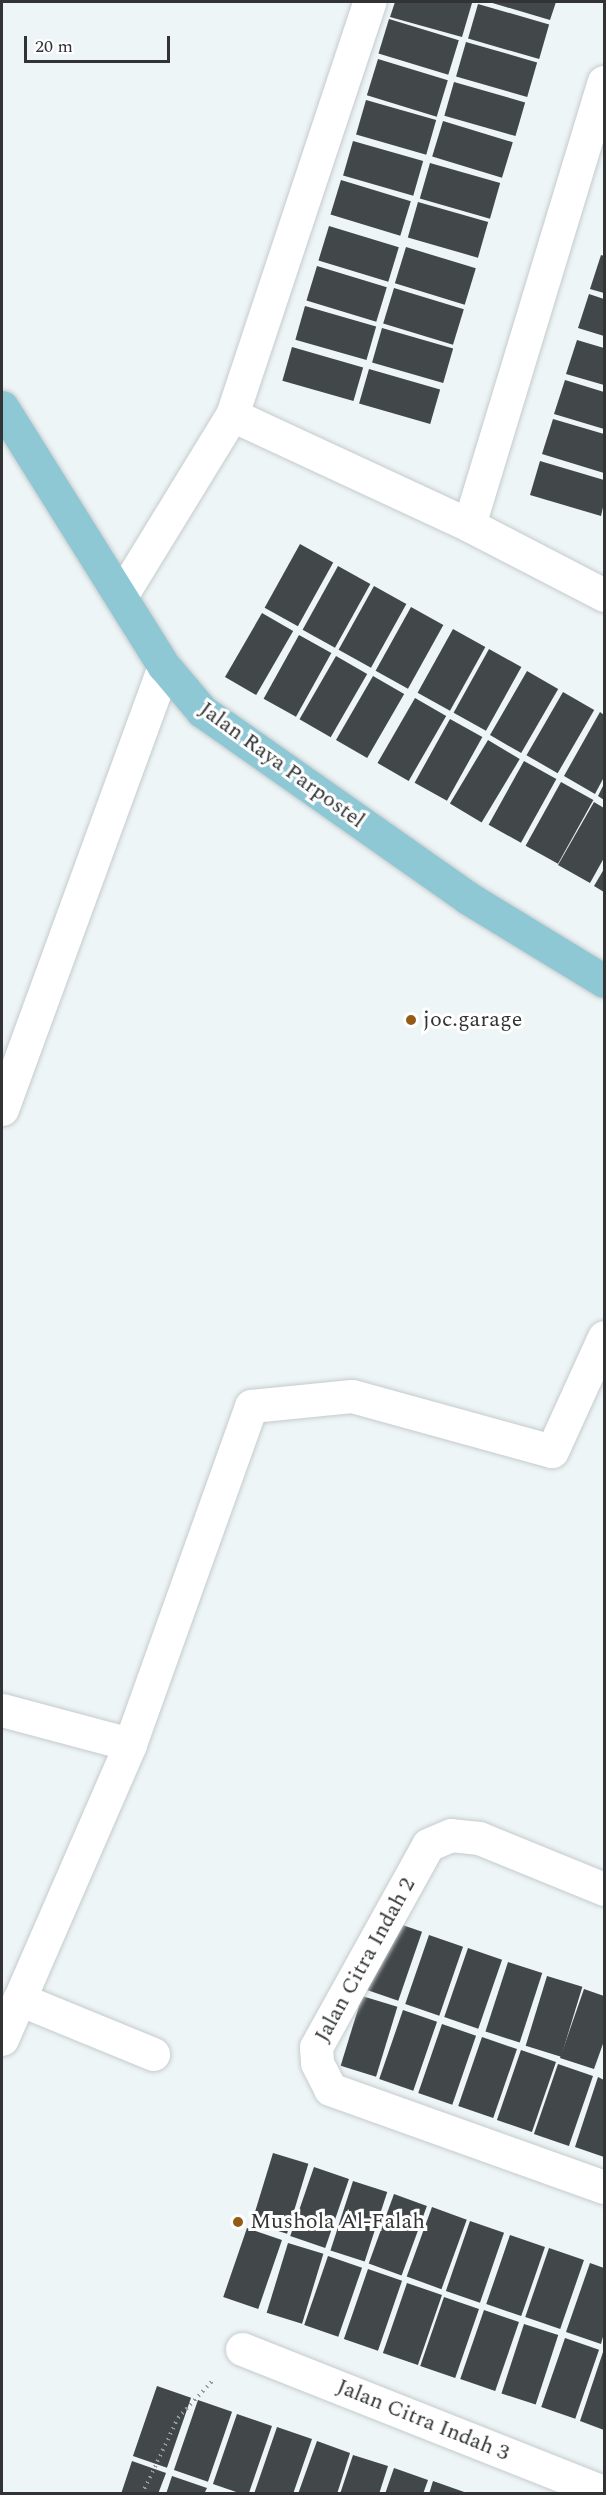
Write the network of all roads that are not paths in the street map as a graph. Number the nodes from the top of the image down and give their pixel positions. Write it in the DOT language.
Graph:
graph roads {
  1 [pos="369,2"];
  2 [pos="604,82"];
  3 [pos="2,407"];
  4 [pos="232,415"];
  5 [pos="469,525"];
  6 [pos="604,595"];
  7 [pos="121,596"];
  8 [pos="164,666"];
  9 [pos="604,981"];
  10 [pos="2,1109"];
  11 [pos="604,1337"];
  12 [pos="2,1710"];
  13 [pos="130,1744"];
  14 [pos="604,1889"];
  15 [pos="19,1999"];
  16 [pos="2,2039"];
  17 [pos="153,2054"];
  18 [pos="604,2187"];
  19 [pos="242,2349"];
  20 [pos="604,2492"];
  1 -- 4 [label="street"];
  2 -- 5 [label="street"];
  3 -- 7 [label="main road, Jalan Raya Parpostel"];
  4 -- 5 [label="street"];
  4 -- 7 [label="street"];
  5 -- 6 [label="street"];
  7 -- 8 [label="main road, Jalan Raya Parpostel"];
  8 -- 9 [label="main road, Jalan Raya Parpostel"];
  8 -- 10 [label="street"];
  11 -- 13 [label="street"];
  12 -- 13 [label="street"];
  13 -- 15 [label="street"];
  14 -- 18 [label="street, Jalan Citra Indah 2"];
  15 -- 16 [label="street"];
  15 -- 17 [label="street"];
  19 -- 20 [label="street, Jalan Citra Indah 3"];
}
